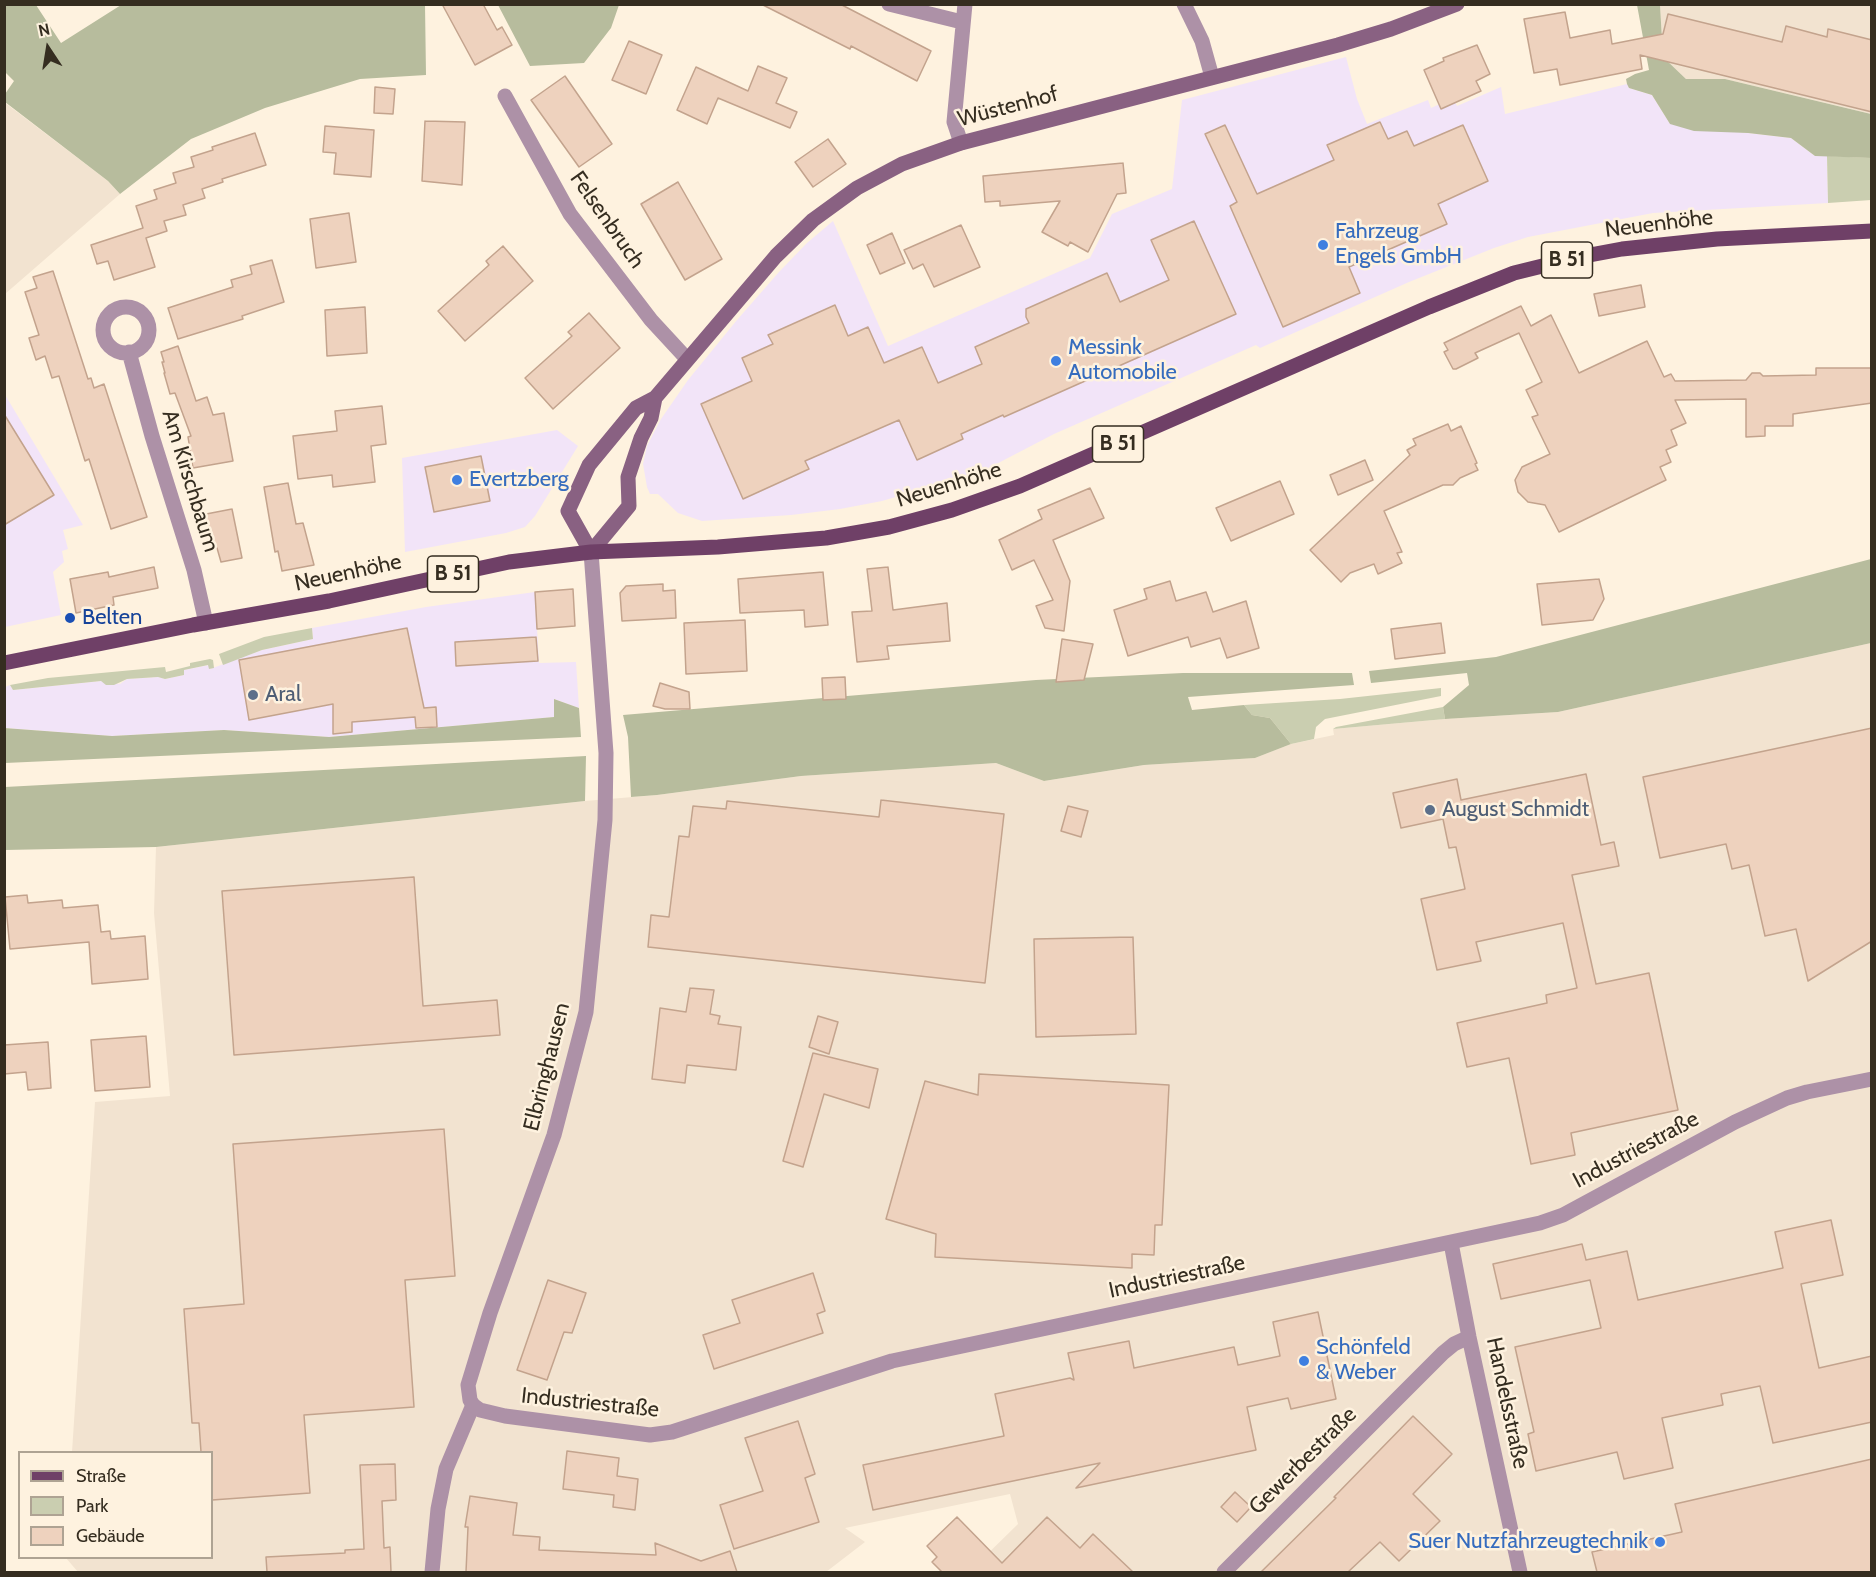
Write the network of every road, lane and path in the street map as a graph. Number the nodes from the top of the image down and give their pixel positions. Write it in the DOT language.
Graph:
graph roads {
  1 [pos="889,4"];
  2 [pos="965,4"];
  3 [pos="1184,4"];
  4 [pos="1457,4"];
  5 [pos="962,22"];
  6 [pos="1212,77"];
  7 [pos="505,96"];
  8 [pos="961,143"];
  9 [pos="1872,231"];
  10 [pos="129,352"];
  11 [pos="687,359"];
  12 [pos="655,398"];
  13 [pos="591,552"];
  14 [pos="206,623"];
  15 [pos="4,663"];
  16 [pos="1872,1079"];
  17 [pos="1451,1243"];
  18 [pos="1469,1337"];
  19 [pos="472,1405"];
  20 [pos="432,1572"];
  21 [pos="1224,1572"];
  22 [pos="1520,1572"];
  1 -- 5 [label="street"];
  2 -- 5 [label="street"];
  3 -- 6 [label="street"];
  4 -- 6 [label="main road, Wüstenhof"];
  5 -- 8 [label="street"];
  6 -- 8 [label="main road, Wüstenhof"];
  7 -- 11 [label="street, Felsenbruch"];
  8 -- 11 [label="main road, Wüstenhof"];
  9 -- 13 [label="main road, Neuenhöhe / B 51"];
  10 -- 14 [label="street, Am Kirschbaum"];
  11 -- 12 [label="main road, Wüstenhof"];
  12 -- 13 [label="main road, Wüstenhof"];
  12 -- 13 [label="main road, Wüstenhof"];
  13 -- 14 [label="main road, Neuenhöhe / B 51"];
  13 -- 19 [label="street, Elbringhausen"];
  14 -- 15 [label="main road, Neuenhöhe / B 51"];
  16 -- 17 [label="street, Industriestraße"];
  17 -- 18 [label="street, Handelsstraße"];
  17 -- 19 [label="street, Industriestraße"];
  18 -- 21 [label="street, Gewerbestraße"];
  18 -- 22 [label="street, Handelsstraße"];
  19 -- 20 [label="street, Elbringhausen"];
}
